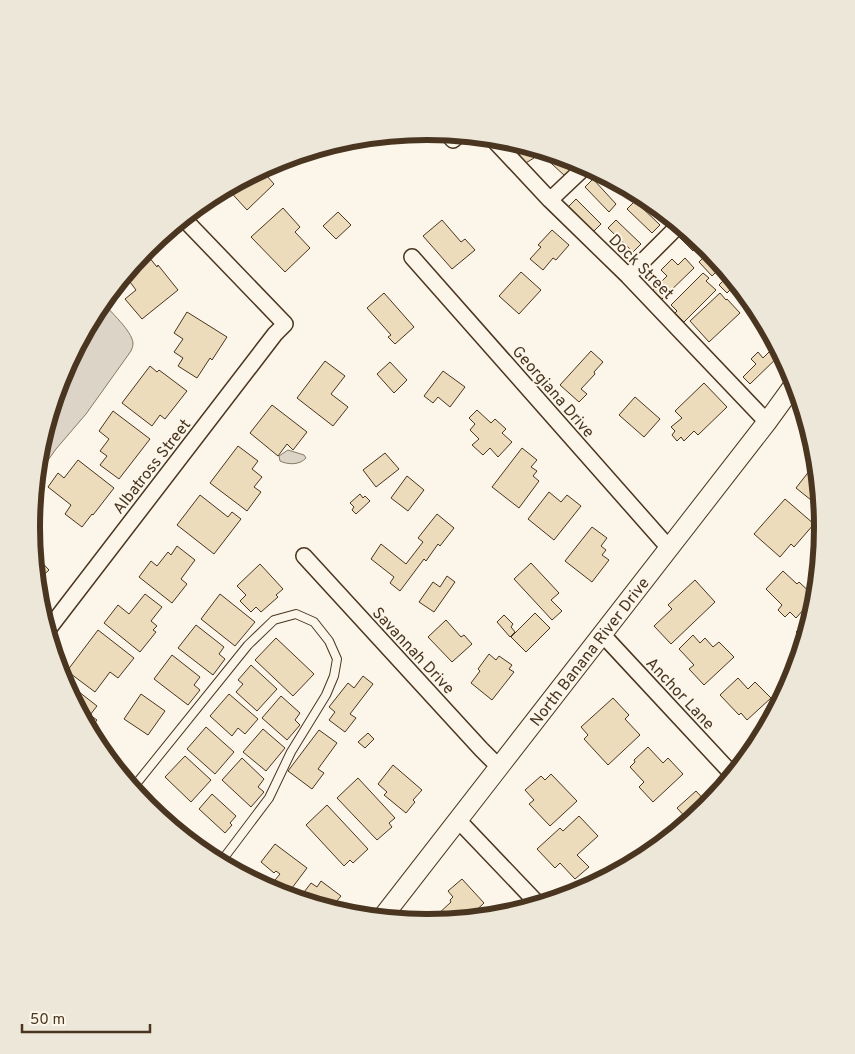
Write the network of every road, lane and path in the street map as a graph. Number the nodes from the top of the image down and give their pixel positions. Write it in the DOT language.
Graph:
graph roads {
  1 [pos="500,147"];
  2 [pos="581,171"];
  3 [pos="550,200"];
  4 [pos="188,223"];
  5 [pos="675,229"];
  6 [pos="412,257"];
  7 [pos="628,276"];
  8 [pos="790,390"];
  9 [pos="767,422"];
  10 [pos="669,548"];
  11 [pos="304,556"];
  12 [pos="52,624"];
  13 [pos="602,634"];
  14 [pos="498,767"];
  15 [pos="729,770"];
  16 [pos="137,783"];
  17 [pos="458,820"];
  18 [pos="224,857"];
  19 [pos="534,899"];
  20 [pos="386,912"];
  1 -- 3 [label="street, Dock Street"];
  2 -- 3 [label="street"];
  3 -- 7 [label="street, Dock Street"];
  4 -- 12 [label="street, Albatross Street"];
  5 -- 7 [label="street"];
  6 -- 10 [label="street, Georgiana Drive"];
  7 -- 9 [label="street, Dock Street"];
  8 -- 9 [label="street, North Banana River Drive"];
  9 -- 10 [label="street, North Banana River Drive"];
  10 -- 13 [label="street, North Banana River Drive"];
  11 -- 14 [label="street, Savannah Drive"];
  13 -- 14 [label="street, North Banana River Drive"];
  13 -- 15 [label="street, Anchor Lane"];
  14 -- 17 [label="street, North Banana River Drive"];
  16 -- 18 [label="lane"];
  17 -- 19 [label="street"];
  17 -- 20 [label="street, North Banana River Drive"];
}
